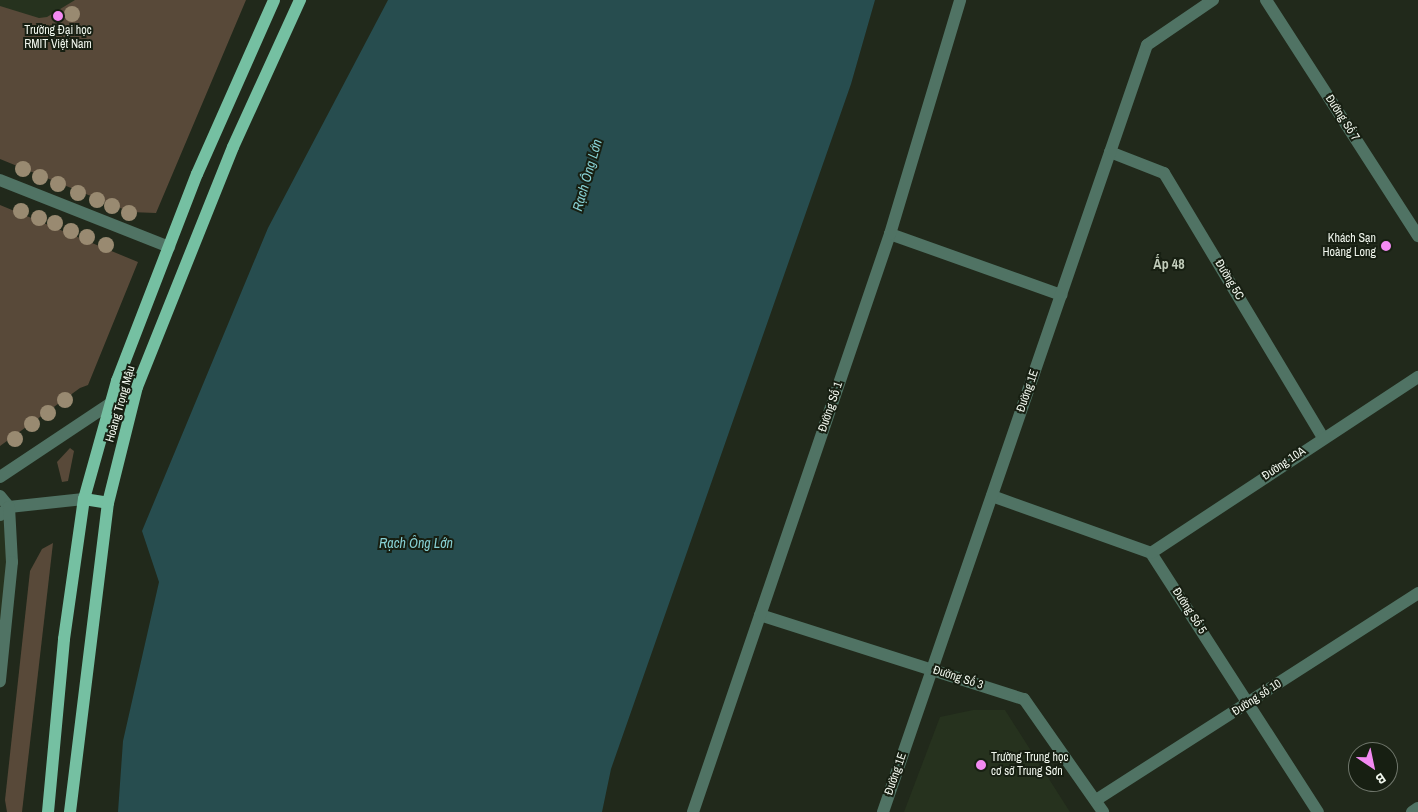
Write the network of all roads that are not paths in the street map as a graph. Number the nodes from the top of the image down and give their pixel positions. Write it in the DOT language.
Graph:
graph roads {
  1 [pos="274,0"];
  2 [pos="300,0"];
  3 [pos="960,0"];
  4 [pos="1213,0"];
  5 [pos="1266,0"];
  6 [pos="1110,152"];
  7 [pos="0,180"];
  8 [pos="890,234"];
  9 [pos="1418,236"];
  10 [pos="169,247"];
  11 [pos="1061,295"];
  12 [pos="1418,377"];
  13 [pos="110,403"];
  14 [pos="1323,438"];
  15 [pos="0,477"];
  16 [pos="0,496"];
  17 [pos="992,496"];
  18 [pos="84,499"];
  19 [pos="108,503"];
  20 [pos="5,511"];
  21 [pos="1151,553"];
  22 [pos="1418,593"];
  23 [pos="760,615"];
  24 [pos="932,670"];
  25 [pos="0,682"];
  26 [pos="1248,704"];
  27 [pos="1096,800"];
  28 [pos="1418,808"];
  29 [pos="48,812"];
  30 [pos="70,812"];
  31 [pos="692,812"];
  32 [pos="883,812"];
  33 [pos="1103,812"];
  34 [pos="1318,812"];
  35 [pos="1412,812"];
  1 -- 10 [label="main road, Hoàng Trọng Mậu"];
  2 -- 19 [label="main road, Hoàng Trọng Mậu"];
  3 -- 8 [label="street, Đường Số 1"];
  4 -- 6 [label="street, Đường 1E"];
  5 -- 9 [label="street, Đường Số 7"];
  6 -- 11 [label="street, Đường 1E"];
  6 -- 14 [label="street, Đường 5C"];
  7 -- 10 [label="street"];
  8 -- 11 [label="street"];
  8 -- 23 [label="street, Đường Số 1"];
  10 -- 13 [label="main road, Hoàng Trọng Mậu"];
  11 -- 17 [label="street, Đường 1E"];
  12 -- 14 [label="street, Đường 10A"];
  13 -- 15 [label="street"];
  13 -- 18 [label="main road, Hoàng Trọng Mậu"];
  14 -- 21 [label="street, Đường 10A"];
  16 -- 20 [label="street"];
  17 -- 21 [label="street"];
  17 -- 24 [label="street, Đường 1E"];
  18 -- 19 [label="main road"];
  18 -- 20 [label="street"];
  18 -- 29 [label="main road, Hoàng Trọng Mậu"];
  19 -- 30 [label="main road, Hoàng Trọng Mậu"];
  20 -- 25 [label="street"];
  21 -- 26 [label="street, Đường Số 5"];
  22 -- 26 [label="street, Đường số 10"];
  23 -- 24 [label="street, Đường Số 3"];
  23 -- 31 [label="street, Đường Số 1"];
  24 -- 27 [label="street, Đường Số 3"];
  24 -- 32 [label="street, Đường 1E"];
  26 -- 27 [label="street, Đường số 10"];
  26 -- 34 [label="street, Đường Số 5"];
  27 -- 33 [label="street, Đường Số 3"];
  28 -- 35 [label="street"];
}
